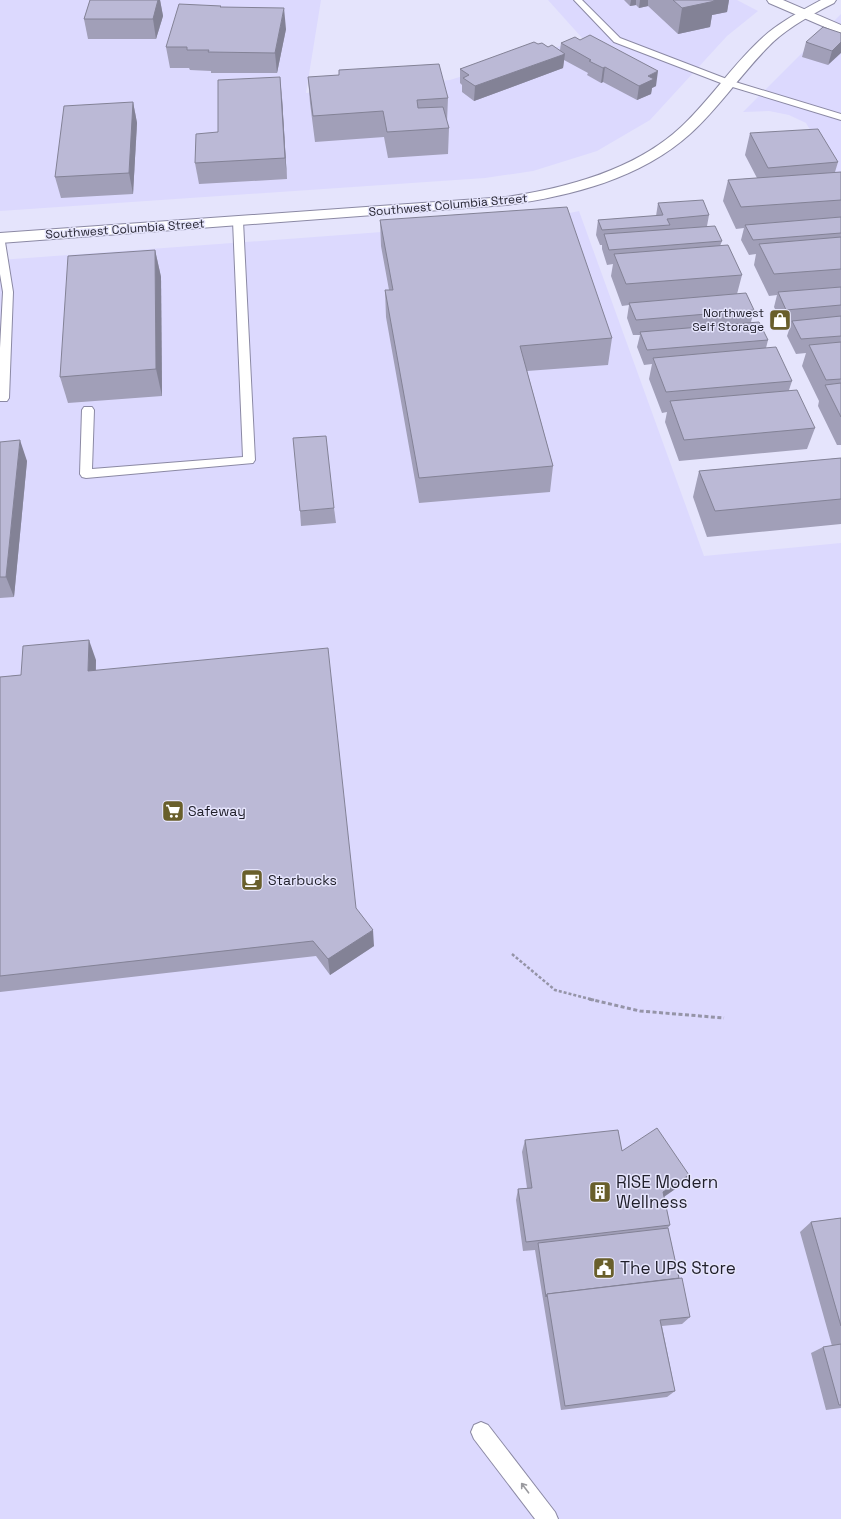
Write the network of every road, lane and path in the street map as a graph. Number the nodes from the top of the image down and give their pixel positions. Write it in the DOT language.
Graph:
graph roads {
  1 [pos="578,0"];
  2 [pos="773,0"];
  3 [pos="830,0"];
  4 [pos="804,14"];
  5 [pos="841,30"];
  6 [pos="729,83"];
  7 [pos="841,117"];
  8 [pos="238,221"];
  9 [pos="0,238"];
  10 [pos="0,242"];
  11 [pos="3,398"];
  12 [pos="88,410"];
  13 [pos="512,954"];
  14 [pos="724,1018"];
  15 [pos="481,1432"];
  16 [pos="548,1519"];
  1 -- 6 [label="lane"];
  2 -- 4 [label="street"];
  3 -- 4 [label="street, Southwest Columbia Street"];
  4 -- 5 [label="street"];
  4 -- 6 [label="street, Southwest Columbia Street"];
  6 -- 7 [label="lane"];
  6 -- 8 [label="street, Southwest Columbia Street"];
  8 -- 9 [label="street, Southwest Columbia Street"];
  8 -- 12 [label="lane"];
  10 -- 11 [label="lane"];
  13 -- 14 [label="path"];
  16 -- 15 [label="lane, one-way"];
}
